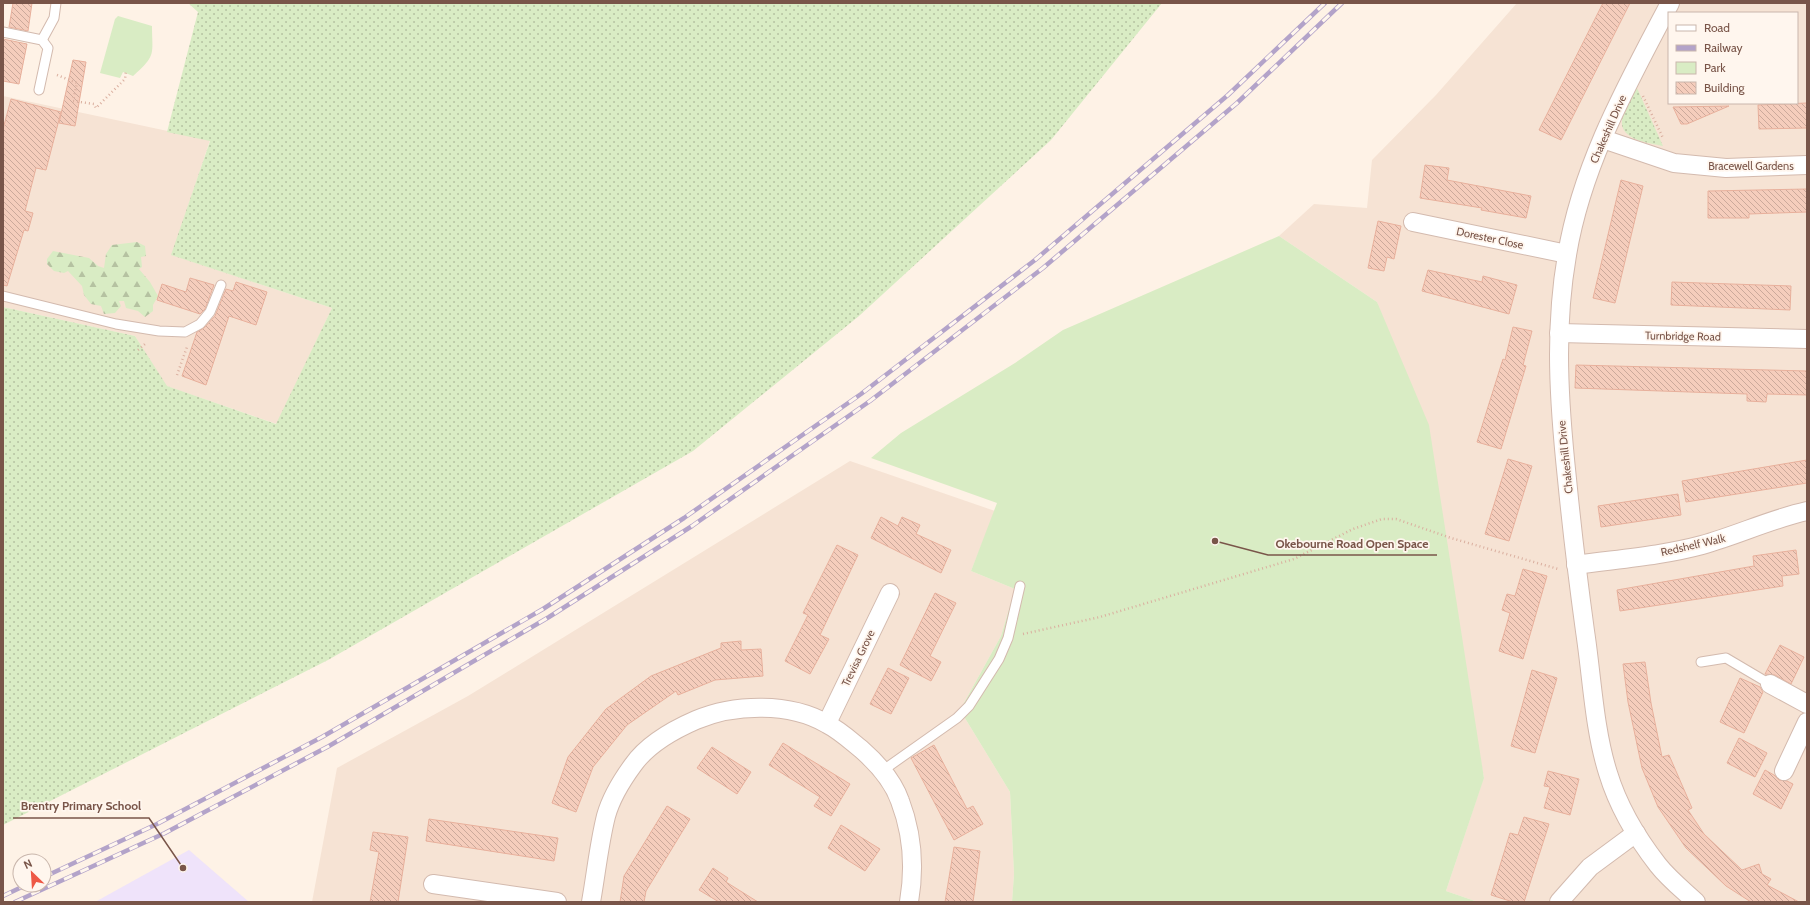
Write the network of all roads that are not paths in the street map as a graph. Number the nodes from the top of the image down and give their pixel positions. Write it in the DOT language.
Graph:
graph roads {
  1 [pos="56,3"];
  2 [pos="1670,3"];
  3 [pos="3,32"];
  4 [pos="42,40"];
  5 [pos="39,90"];
  6 [pos="1603,139"];
  7 [pos="1807,165"];
  8 [pos="1413,222"];
  9 [pos="1567,254"];
  10 [pos="221,285"];
  11 [pos="3,296"];
  12 [pos="1559,333"];
  13 [pos="1807,339"];
  14 [pos="1807,511"];
  15 [pos="1577,570"];
  16 [pos="1020,586"];
  17 [pos="890,593"];
  18 [pos="1701,662"];
  19 [pos="1770,684"];
  20 [pos="1807,704"];
  21 [pos="1807,722"];
  22 [pos="827,723"];
  23 [pos="882,771"];
  24 [pos="1784,771"];
  25 [pos="1636,834"];
  26 [pos="433,884"];
  27 [pos="557,902"];
  28 [pos="590,902"];
  29 [pos="909,902"];
  30 [pos="1559,902"];
  31 [pos="1696,902"];
  1 -- 4 [label="lane"];
  2 -- 6 [label="street, Chakeshill Drive"];
  3 -- 4 [label="lane"];
  4 -- 5 [label="lane"];
  6 -- 7 [label="street, Bracewell Gardens"];
  6 -- 9 [label="street, Chakeshill Drive"];
  8 -- 9 [label="street, Dorester Close"];
  9 -- 12 [label="street, Chakeshill Drive"];
  10 -- 11 [label="lane"];
  12 -- 13 [label="street, Turnbridge Road"];
  12 -- 15 [label="street, Chakeshill Drive"];
  14 -- 15 [label="street, Redshelf Walk"];
  15 -- 25 [label="street, Chakeshill Drive"];
  16 -- 23 [label="lane"];
  17 -- 22 [label="street, Trevisa Grove"];
  18 -- 19 [label="lane"];
  19 -- 20 [label="street"];
  21 -- 24 [label="street"];
  22 -- 23 [label="street"];
  22 -- 28 [label="street"];
  23 -- 29 [label="street"];
  25 -- 30 [label="street"];
  25 -- 31 [label="street, Chakeshill Drive"];
  26 -- 27 [label="street"];
}
